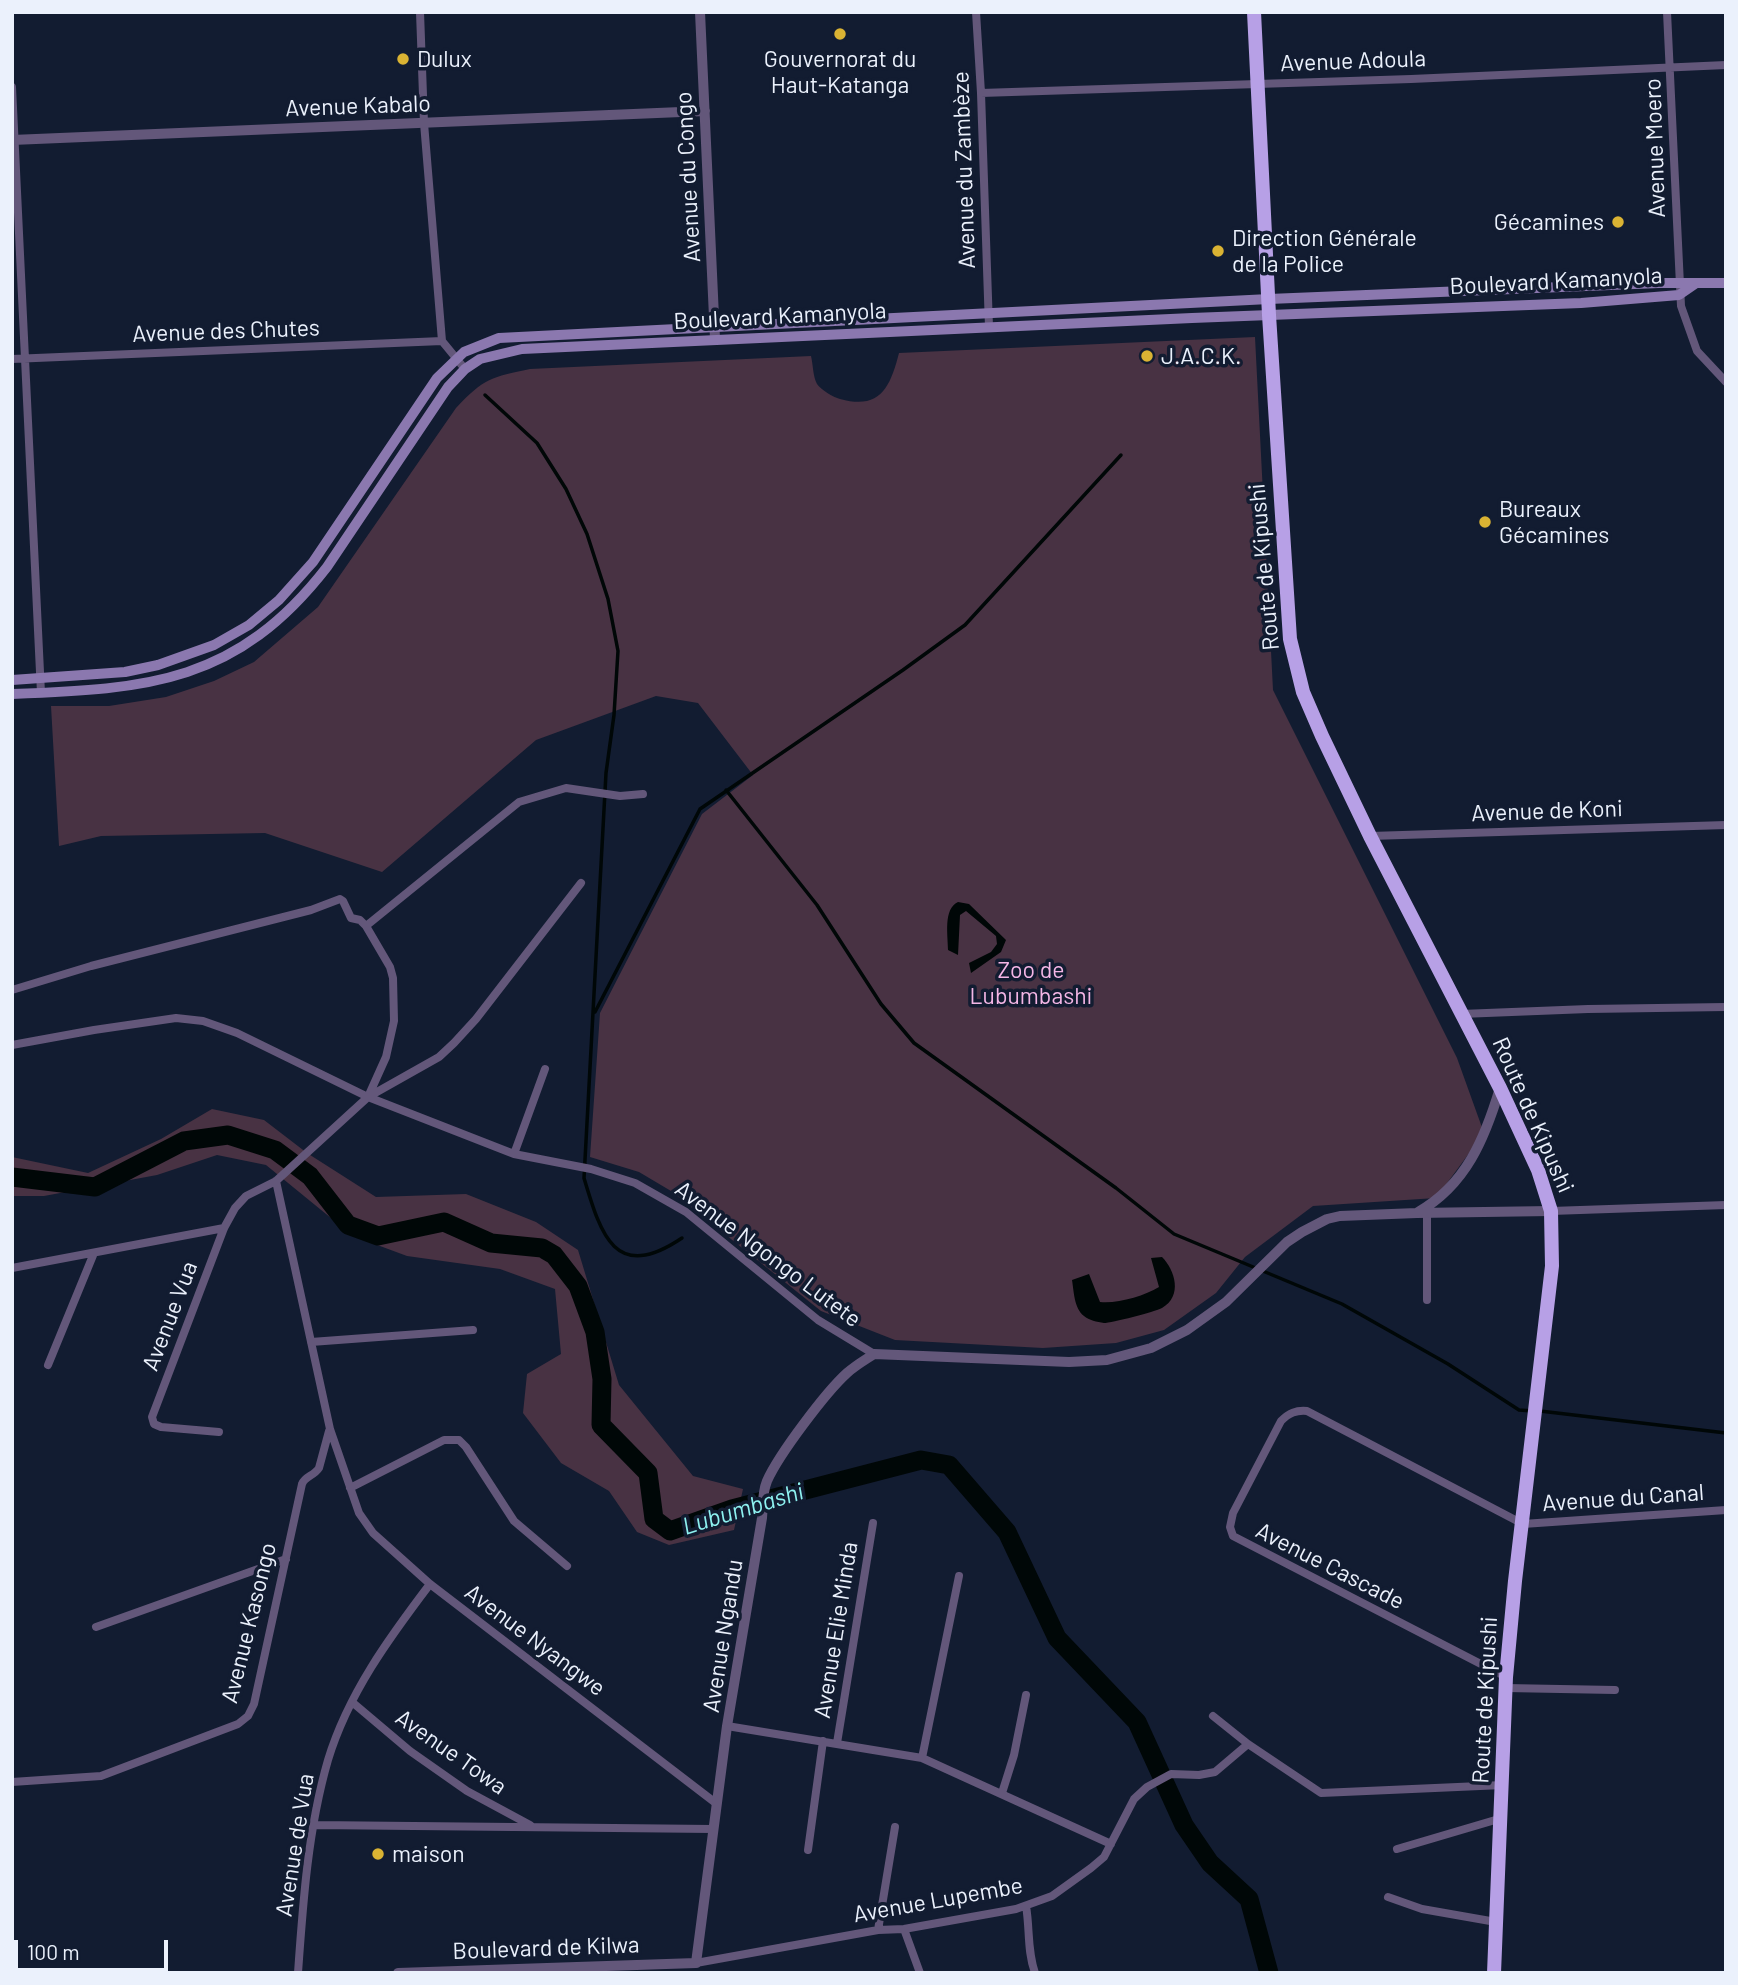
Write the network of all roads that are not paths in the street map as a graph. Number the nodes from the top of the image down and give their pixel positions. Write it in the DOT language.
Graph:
graph roads {
  1 [pos="420,12"];
  2 [pos="700,12"];
  3 [pos="976,12"];
  4 [pos="1254,12"];
  5 [pos="1667,12"];
  6 [pos="1726,65"];
  7 [pos="1671,69"];
  8 [pos="1257,83"];
  9 [pos="12,87"];
  10 [pos="981,93"];
  11 [pos="705,111"];
  12 [pos="424,122"];
  13 [pos="14,140"];
  14 [pos="1679,282"];
  15 [pos="1726,283"];
  16 [pos="1695,285"];
  17 [pos="1679,295"];
  18 [pos="1269,299"];
  19 [pos="989,313"];
  20 [pos="1269,315"];
  21 [pos="714,326"];
  22 [pos="989,327"];
  23 [pos="715,339"];
  24 [pos="442,341"];
  25 [pos="26,358"];
  26 [pos="456,358"];
  27 [pos="12,359"];
  28 [pos="465,369"];
  29 [pos="1726,382"];
  30 [pos="41,679"];
  31 [pos="12,680"];
  32 [pos="41,693"];
  33 [pos="12,694"];
  34 [pos="643,794"];
  35 [pos="1726,825"];
  36 [pos="1370,836"];
  37 [pos="581,883"];
  38 [pos="366,926"];
  39 [pos="12,990"];
  40 [pos="1726,1007"];
  41 [pos="1461,1014"];
  42 [pos="12,1045"];
  43 [pos="545,1069"];
  44 [pos="1500,1088"];
  45 [pos="368,1097"];
  46 [pos="514,1154"];
  47 [pos="277,1180"];
  48 [pos="1726,1205"];
  49 [pos="1551,1211"];
  50 [pos="1422,1212"];
  51 [pos="224,1228"];
  52 [pos="94,1252"];
  53 [pos="12,1268"];
  54 [pos="1426,1300"];
  55 [pos="473,1330"];
  56 [pos="311,1342"];
  57 [pos="874,1354"];
  58 [pos="48,1365"];
  59 [pos="330,1429"];
  60 [pos="219,1432"];
  61 [pos="350,1488"];
  62 [pos="1726,1510"];
  63 [pos="873,1524"];
  64 [pos="1523,1524"];
  65 [pos="286,1559"];
  66 [pos="567,1566"];
  67 [pos="959,1576"];
  68 [pos="430,1584"];
  69 [pos="96,1627"];
  70 [pos="1506,1683"];
  71 [pos="1615,1690"];
  72 [pos="1026,1695"];
  73 [pos="352,1702"];
  74 [pos="1213,1716"];
  75 [pos="727,1726"];
  76 [pos="823,1741"];
  77 [pos="837,1743"];
  78 [pos="1248,1744"];
  79 [pos="922,1758"];
  80 [pos="12,1782"];
  81 [pos="1503,1785"];
  82 [pos="1002,1793"];
  83 [pos="717,1804"];
  84 [pos="1502,1818"];
  85 [pos="314,1825"];
  86 [pos="533,1827"];
  87 [pos="895,1828"];
  88 [pos="713,1829"];
  89 [pos="1111,1844"];
  90 [pos="1397,1849"];
  91 [pos="808,1850"];
  92 [pos="1388,1897"];
  93 [pos="1026,1906"];
  94 [pos="1496,1922"];
  95 [pos="904,1929"];
  96 [pos="878,1930"];
  97 [pos="696,1963"];
  98 [pos="469,1971"];
  99 [pos="550,1971"];
  100 [pos="298,1973"];
  101 [pos="398,1973"];
  102 [pos="920,1973"];
  103 [pos="1035,1973"];
  104 [pos="1493,1973"];
  1 -- 12 [label="street"];
  2 -- 11 [label="street, Avenue du Congo"];
  3 -- 10 [label="street, Avenue du Zambèze"];
  4 -- 8 [label="highway, Route de Kipushi"];
  5 -- 7 [label="street, Avenue Moero"];
  6 -- 7 [label="street, Avenue Adoula"];
  7 -- 8 [label="street, Avenue Adoula"];
  7 -- 14 [label="street, Avenue Moero"];
  8 -- 10 [label="street, Avenue Adoula"];
  8 -- 18 [label="highway, Route de Kipushi"];
  9 -- 13 [label="street"];
  10 -- 19 [label="street, Avenue du Zambèze"];
  11 -- 12 [label="street, Avenue Kabalo"];
  11 -- 21 [label="street, Avenue du Congo"];
  12 -- 13 [label="street, Avenue Kabalo"];
  12 -- 24 [label="street"];
  13 -- 25 [label="street"];
  14 -- 16 [label="main road, Boulevard Kamanyola"];
  14 -- 17 [label="street, Avenue Moero"];
  14 -- 18 [label="main road, Boulevard Kamanyola"];
  15 -- 16 [label="main road, Boulevard Kamanyola"];
  16 -- 17 [label="main road, Boulevard Kamanyola"];
  17 -- 20 [label="main road, Boulevard Kamanyola"];
  17 -- 29 [label="street, Avenue Moero"];
  18 -- 19 [label="main road, Boulevard Kamanyola"];
  18 -- 20 [label="highway, Route de Kipushi"];
  19 -- 21 [label="main road, Boulevard Kamanyola"];
  19 -- 22 [label="street, Avenue du Zambèze"];
  20 -- 22 [label="main road, Boulevard Kamanyola"];
  20 -- 36 [label="highway, Route de Kipushi"];
  21 -- 23 [label="street, Avenue du Congo"];
  21 -- 26 [label="main road, Boulevard Kamanyola"];
  22 -- 23 [label="main road, Boulevard Kamanyola"];
  23 -- 28 [label="main road, Boulevard Kamanyola"];
  24 -- 25 [label="street, Avenue des Chutes"];
  24 -- 26 [label="street"];
  25 -- 27 [label="street, Avenue des Chutes"];
  25 -- 30 [label="street"];
  26 -- 28 [label="street"];
  26 -- 30 [label="main road, Boulevard Kamanyola"];
  28 -- 32 [label="main road, Boulevard Kamanyola"];
  30 -- 31 [label="main road, Boulevard Kamanyola"];
  30 -- 32 [label="street"];
  32 -- 33 [label="main road, Boulevard Kamanyola"];
  34 -- 38 [label="street"];
  35 -- 36 [label="street, Avenue de Koni"];
  36 -- 41 [label="highway, Route de Kipushi"];
  37 -- 45 [label="street"];
  38 -- 39 [label="street"];
  38 -- 45 [label="street"];
  40 -- 41 [label="street"];
  41 -- 44 [label="highway, Route de Kipushi"];
  42 -- 45 [label="street, Avenue Ngongo Lutete"];
  43 -- 46 [label="street"];
  44 -- 49 [label="highway, Route de Kipushi"];
  44 -- 50 [label="street"];
  45 -- 46 [label="street, Avenue Ngongo Lutete"];
  45 -- 47 [label="street, Avenue Vua"];
  46 -- 57 [label="street, Avenue Ngongo Lutete"];
  47 -- 51 [label="street, Avenue Vua"];
  47 -- 56 [label="street, Avenue Nyangwe"];
  48 -- 49 [label="street"];
  49 -- 50 [label="street, Avenue Ngongo Lutete"];
  49 -- 64 [label="highway, Route de Kipushi"];
  50 -- 54 [label="street"];
  50 -- 57 [label="street, Avenue Ngongo Lutete"];
  51 -- 52 [label="street"];
  51 -- 60 [label="street, Avenue Vua"];
  52 -- 53 [label="street"];
  52 -- 58 [label="street"];
  55 -- 56 [label="street"];
  56 -- 59 [label="street, Avenue Nyangwe"];
  57 -- 75 [label="street, Avenue Ngandu"];
  59 -- 61 [label="street, Avenue Nyangwe"];
  59 -- 65 [label="street, Avenue Kasongo"];
  61 -- 66 [label="street"];
  61 -- 68 [label="street, Avenue Nyangwe"];
  62 -- 64 [label="street, Avenue du Canal"];
  63 -- 77 [label="street, Avenue Elie Minda"];
  64 -- 70 [label="highway, Route de Kipushi"];
  64 -- 70 [label="street, Avenue Cascade"];
  65 -- 69 [label="street"];
  65 -- 80 [label="street, Avenue Kasongo"];
  67 -- 79 [label="street"];
  68 -- 73 [label="street, Avenue de Vua"];
  68 -- 83 [label="street, Avenue Nyangwe"];
  70 -- 71 [label="street"];
  70 -- 81 [label="highway, Route de Kipushi"];
  72 -- 82 [label="street"];
  73 -- 85 [label="street, Avenue de Vua"];
  73 -- 86 [label="street, Avenue Towa"];
  74 -- 78 [label="street"];
  75 -- 76 [label="street"];
  75 -- 83 [label="street, Avenue Ngandu"];
  76 -- 77 [label="street"];
  76 -- 91 [label="street"];
  77 -- 79 [label="street"];
  78 -- 81 [label="street"];
  78 -- 89 [label="street, Avenue Lupembe"];
  79 -- 82 [label="street"];
  81 -- 84 [label="highway, Route de Kipushi"];
  82 -- 89 [label="street"];
  83 -- 88 [label="street, Avenue Ngandu"];
  84 -- 90 [label="street"];
  84 -- 94 [label="highway, Route de Kipushi"];
  85 -- 86 [label="street, Avenue Towa"];
  85 -- 100 [label="street, Avenue de Vua"];
  86 -- 88 [label="street, Avenue Towa"];
  87 -- 96 [label="street"];
  88 -- 97 [label="street, Avenue Ngandu"];
  89 -- 93 [label="street, Avenue Lupembe"];
  92 -- 94 [label="street"];
  93 -- 95 [label="street, Avenue Lupembe"];
  93 -- 103 [label="street"];
  94 -- 104 [label="highway, Route de Kipushi"];
  95 -- 96 [label="street, Avenue Lupembe"];
  95 -- 102 [label="street"];
  96 -- 97 [label="street, Avenue Lupembe"];
  97 -- 99 [label="street, Boulevard de Kilwa"];
  98 -- 99 [label="street, Boulevard de Kilwa"];
  98 -- 101 [label="street, Boulevard de Kilwa"];
}
